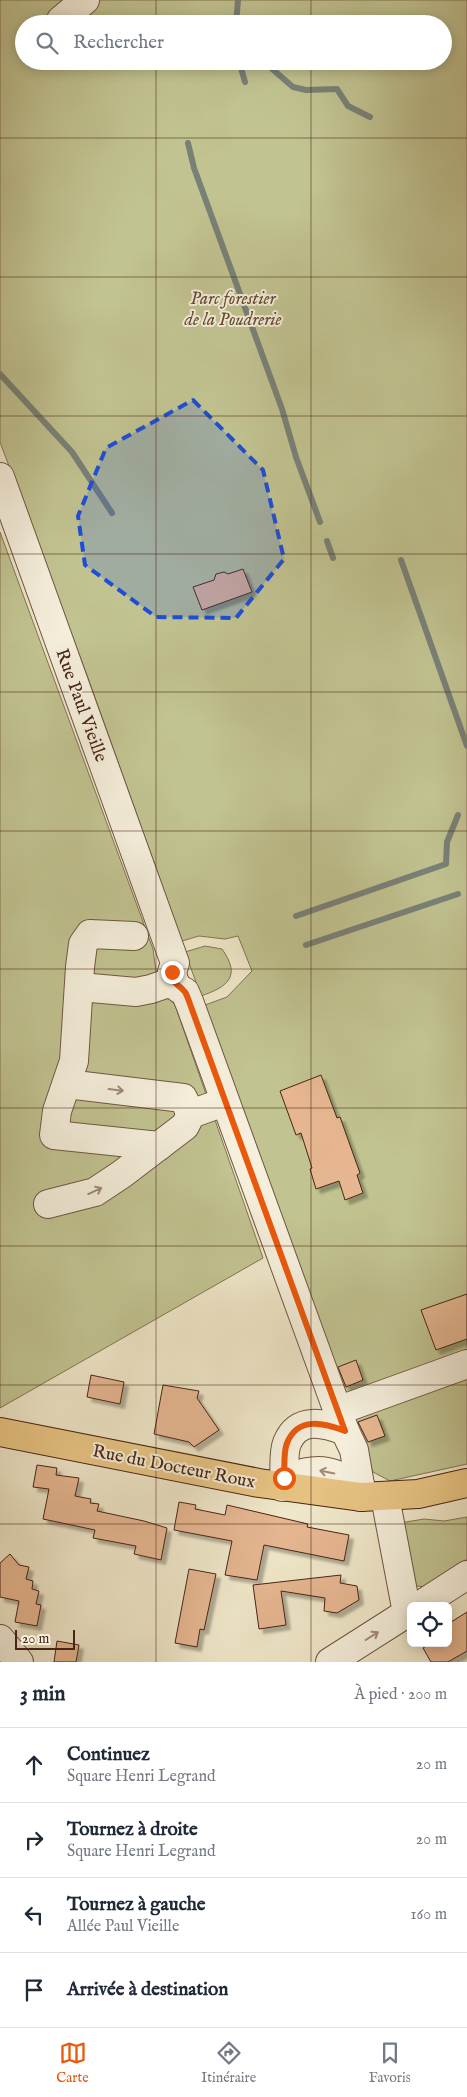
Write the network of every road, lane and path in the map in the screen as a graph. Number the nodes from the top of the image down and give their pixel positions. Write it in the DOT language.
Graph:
graph roads {
  1 [pos="85,0"];
  2 [pos="67,15"];
  3 [pos="0,477"];
  4 [pos="134,936"];
  5 [pos="174,981"];
  6 [pos="80,987"];
  7 [pos="67,1084"];
  8 [pos="224,1102"];
  9 [pos="191,1114"];
  10 [pos="159,1146"];
  11 [pos="48,1204"];
  12 [pos="467,1364"];
  13 [pos="341,1421"];
  14 [pos="0,1432"];
  15 [pos="283,1483"];
  16 [pos="467,1483"];
  17 [pos="369,1493"];
  18 [pos="467,1575"];
  19 [pos="409,1602"];
  20 [pos="425,1602"];
  21 [pos="407,1613"];
  22 [pos="0,1639"];
  23 [pos="19,1662"];
  24 [pos="330,1662"];
  1 -- 2 [label="street"];
  3 -- 5 [label="street, Rue Paul Vieille"];
  4 -- 6 [label="street"];
  5 -- 6 [label="street"];
  5 -- 8 [label="street"];
  6 -- 7 [label="street"];
  7 -- 9 [label="street, one-way"];
  7 -- 10 [label="street"];
  8 -- 9 [label="street"];
  8 -- 13 [label="street"];
  9 -- 10 [label="street"];
  11 -- 10 [label="street, one-way"];
  12 -- 13 [label="street"];
  13 -- 15 [label="street"];
  13 -- 17 [label="street"];
  14 -- 15 [label="main road, Rue du Docteur Roux"];
  15 -- 17 [label="main road, Rue du Docteur Roux"];
  16 -- 17 [label="main road, Rue du Docteur Roux"];
  17 -- 19 [label="street"];
  18 -- 20 [label="street"];
  24 -- 21 [label="street, one-way"];
  22 -- 23 [label="street"];
}
